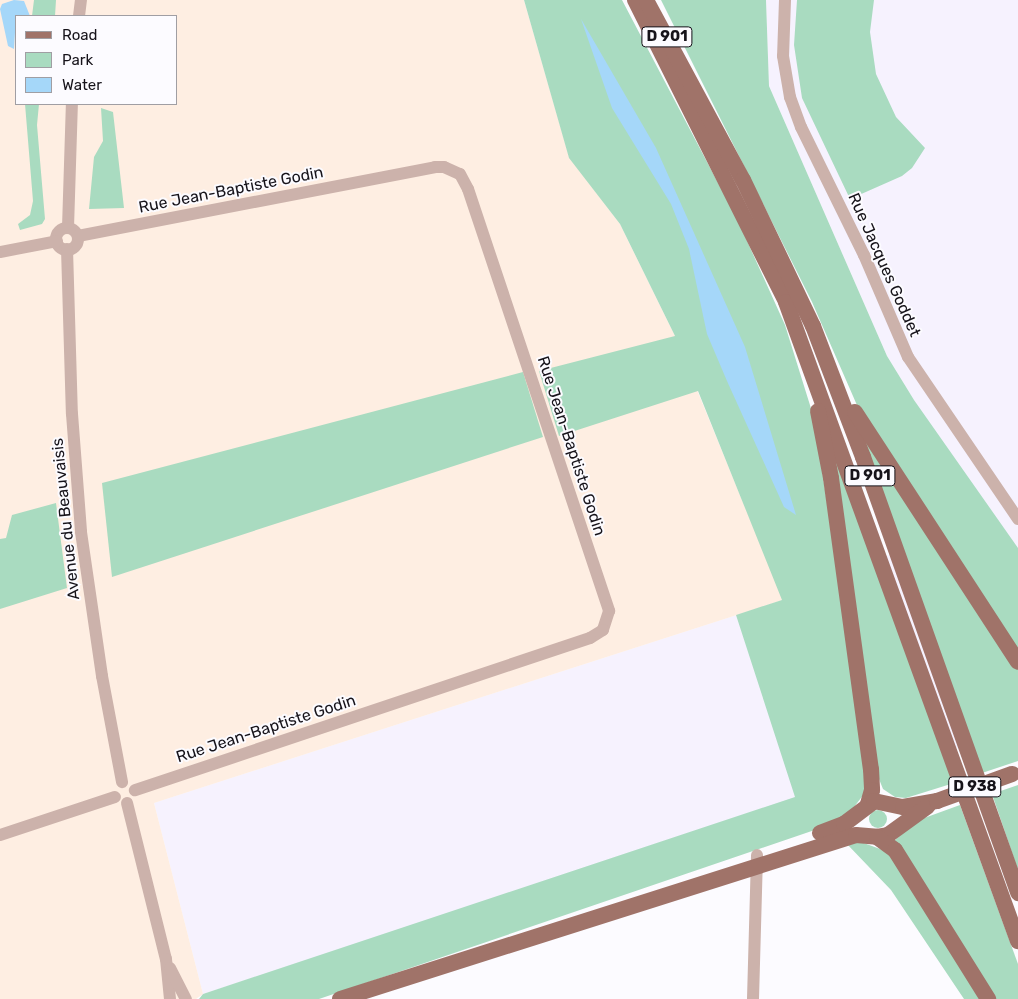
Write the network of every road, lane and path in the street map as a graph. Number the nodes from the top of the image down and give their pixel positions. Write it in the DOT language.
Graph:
graph roads {
  1 [pos="80,0"];
  2 [pos="633,0"];
  3 [pos="646,0"];
  4 [pos="653,0"];
  5 [pos="785,0"];
  6 [pos="79,15"];
  7 [pos="688,73"];
  8 [pos="72,105"];
  9 [pos="68,228"];
  10 [pos="78,236"];
  11 [pos="57,241"];
  12 [pos="67,250"];
  13 [pos="0,252"];
  14 [pos="813,326"];
  15 [pos="800,339"];
  16 [pos="1018,519"];
  17 [pos="1018,662"];
  18 [pos="1016,773"];
  19 [pos="122,782"];
  20 [pos="135,790"];
  21 [pos="115,797"];
  22 [pos="937,801"];
  23 [pos="127,804"];
  24 [pos="889,804"];
  25 [pos="865,808"];
  26 [pos="893,830"];
  27 [pos="0,835"];
  28 [pos="874,836"];
  29 [pos="757,860"];
  30 [pos="1018,893"];
  31 [pos="1018,942"];
  32 [pos="166,959"];
  33 [pos="170,999"];
  34 [pos="186,999"];
  35 [pos="340,999"];
  36 [pos="753,999"];
  37 [pos="988,999"];
  1 -- 6 [label="street"];
  2 -- 15 [label="main road, D 901"];
  3 -- 7 [label="main road, D 901"];
  4 -- 7 [label="main road"];
  5 -- 16 [label="street, Rue Jacques Goddet"];
  7 -- 14 [label="main road, D 901"];
  8 -- 9 [label="street"];
  9 -- 10 [label="street"];
  9 -- 11 [label="street"];
  10 -- 12 [label="street"];
  10 -- 20 [label="street, Rue Jean-Baptiste Godin"];
  11 -- 12 [label="street"];
  11 -- 13 [label="street"];
  12 -- 19 [label="street, Avenue du Beauvaisis"];
  14 -- 17 [label="main road"];
  14 -- 30 [label="main road, D 901"];
  15 -- 25 [label="main road"];
  15 -- 31 [label="main road, D 901"];
  18 -- 22 [label="main road, D 938, bridge"];
  19 -- 20 [label="street"];
  19 -- 21 [label="street"];
  20 -- 23 [label="street"];
  21 -- 23 [label="street"];
  21 -- 27 [label="street"];
  22 -- 24 [label="main road, D 938"];
  22 -- 26 [label="main road, D 938"];
  23 -- 32 [label="street"];
  24 -- 25 [label="main road"];
  24 -- 26 [label="main road"];
  25 -- 28 [label="main road"];
  25 -- 29 [label="main road"];
  26 -- 28 [label="main road"];
  28 -- 29 [label="main road"];
  28 -- 37 [label="main road"];
  29 -- 35 [label="main road"];
  29 -- 36 [label="street"];
  32 -- 33 [label="street"];
  32 -- 34 [label="street"];
}
